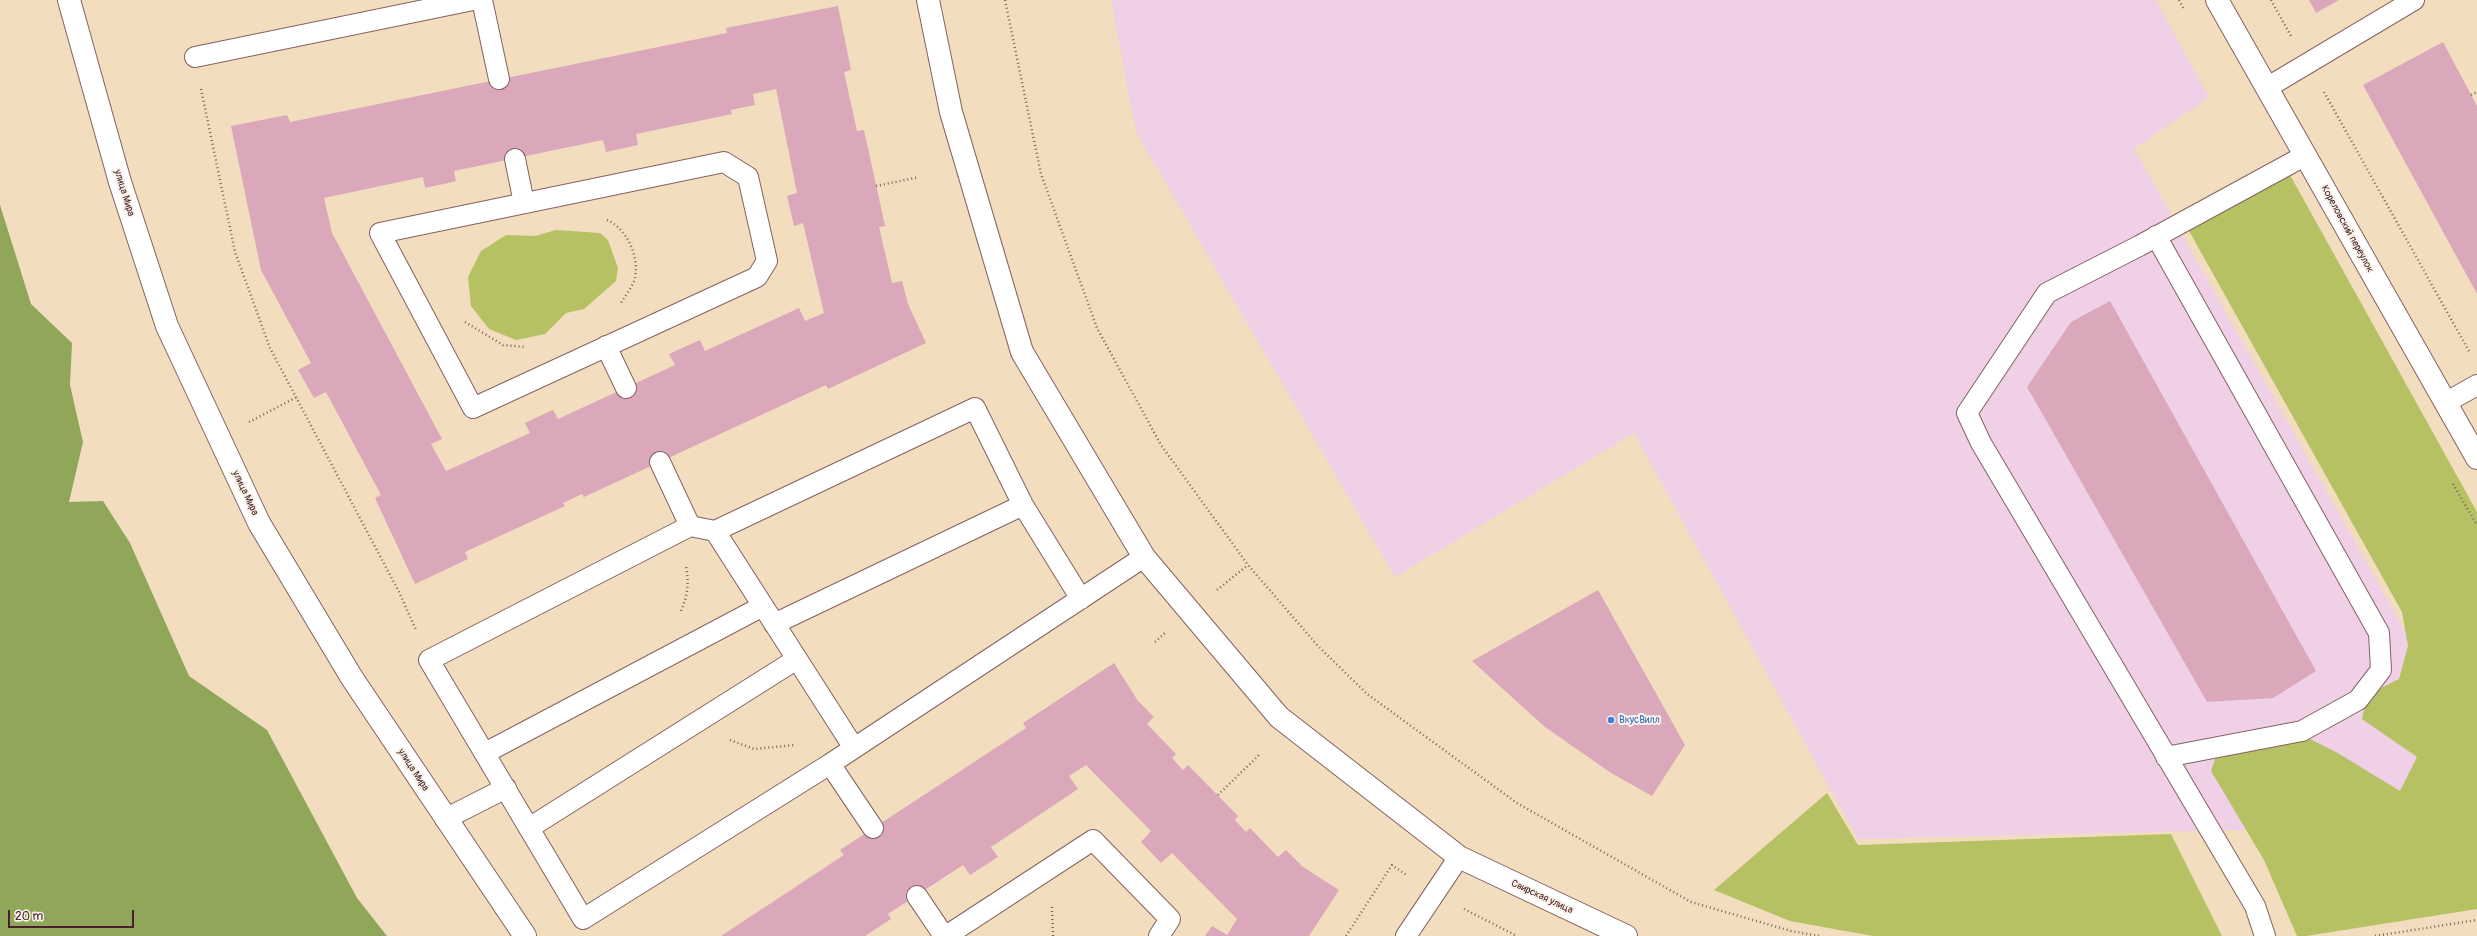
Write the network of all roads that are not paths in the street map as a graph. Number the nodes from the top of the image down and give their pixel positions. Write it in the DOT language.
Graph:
graph roads {
  1 [pos="69,0"];
  2 [pos="472,0"];
  3 [pos="482,0"];
  4 [pos="928,0"];
  5 [pos="2217,0"];
  6 [pos="2414,0"];
  7 [pos="195,56"];
  8 [pos="499,79"];
  9 [pos="2268,87"];
  10 [pos="2306,155"];
  11 [pos="515,158"];
  12 [pos="524,203"];
  13 [pos="2156,236"];
  14 [pos="606,346"];
  15 [pos="2477,385"];
  16 [pos="626,388"];
  17 [pos="2445,403"];
  18 [pos="2477,458"];
  19 [pos="660,462"];
  20 [pos="1023,505"];
  21 [pos="684,529"];
  22 [pos="715,531"];
  23 [pos="1144,557"];
  24 [pos="1081,599"];
  25 [pos="763,606"];
  26 [pos="774,624"];
  27 [pos="797,659"];
  28 [pos="854,748"];
  29 [pos="485,753"];
  30 [pos="2166,757"];
  31 [pos="830,764"];
  32 [pos="506,788"];
  33 [pos="445,819"];
  34 [pos="529,828"];
  35 [pos="873,828"];
  36 [pos="1458,857"];
  37 [pos="917,896"];
  38 [pos="525,936"];
  39 [pos="945,936"];
  40 [pos="1159,936"];
  41 [pos="1406,936"];
  42 [pos="1626,936"];
  43 [pos="2265,936"];
  1 -- 33 [label="street, улица Мира"];
  2 -- 7 [label="lane"];
  3 -- 8 [label="lane"];
  4 -- 23 [label="street, Свирская улица"];
  5 -- 9 [label="street, Кореловский переулок"];
  6 -- 9 [label="lane"];
  9 -- 10 [label="street, Кореловский переулок"];
  10 -- 13 [label="lane"];
  10 -- 17 [label="street, Кореловский переулок"];
  11 -- 12 [label="lane"];
  12 -- 14 [label="lane"];
  12 -- 14 [label="lane"];
  13 -- 30 [label="lane"];
  13 -- 30 [label="lane"];
  14 -- 16 [label="lane"];
  15 -- 17 [label="lane"];
  17 -- 18 [label="street, Кореловский переулок"];
  19 -- 21 [label="lane"];
  20 -- 22 [label="lane"];
  20 -- 24 [label="lane"];
  20 -- 26 [label="lane"];
  21 -- 22 [label="lane"];
  21 -- 29 [label="lane"];
  22 -- 25 [label="lane"];
  23 -- 24 [label="lane"];
  23 -- 36 [label="street, Свирская улица"];
  24 -- 28 [label="lane"];
  25 -- 26 [label="lane"];
  25 -- 29 [label="lane"];
  26 -- 27 [label="lane"];
  27 -- 28 [label="lane"];
  27 -- 34 [label="lane"];
  28 -- 31 [label="lane"];
  29 -- 32 [label="lane"];
  30 -- 43 [label="lane"];
  31 -- 34 [label="lane"];
  31 -- 35 [label="lane"];
  32 -- 33 [label="lane"];
  32 -- 34 [label="lane"];
  33 -- 38 [label="street, улица Мира"];
  36 -- 41 [label="lane"];
  36 -- 42 [label="street, Свирская улица"];
  37 -- 39 [label="lane"];
  39 -- 40 [label="lane"];
}
